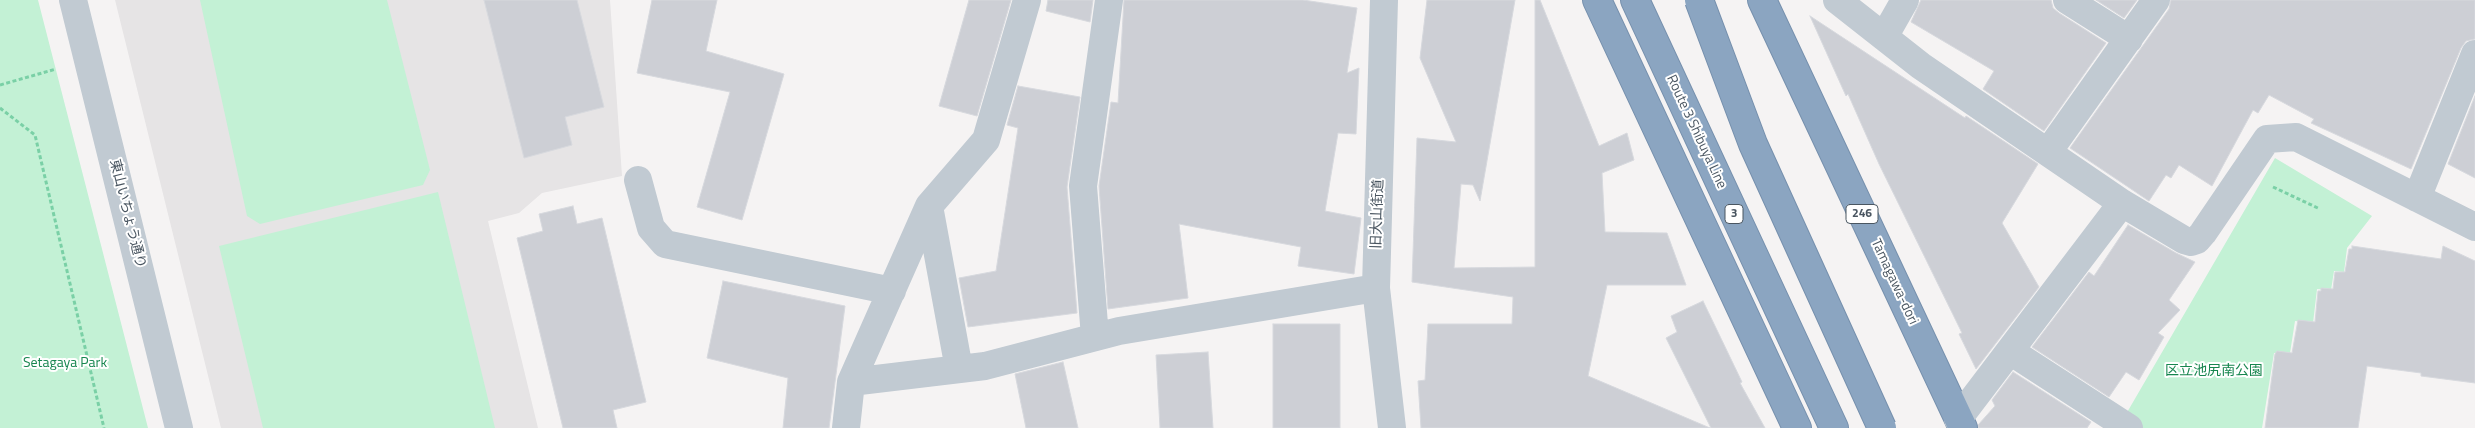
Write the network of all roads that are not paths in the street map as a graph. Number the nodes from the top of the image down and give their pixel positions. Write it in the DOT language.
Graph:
graph roads {
  1 [pos="73,0"];
  2 [pos="1027,0"];
  3 [pos="1109,0"];
  4 [pos="1384,0"];
  5 [pos="1597,0"];
  6 [pos="1635,0"];
  7 [pos="1699,0"];
  8 [pos="1747,0"];
  9 [pos="1762,0"];
  10 [pos="1837,0"];
  11 [pos="1906,0"];
  12 [pos="2067,0"];
  13 [pos="2156,0"];
  14 [pos="1884,37"];
  15 [pos="2129,39"];
  16 [pos="2475,54"];
  17 [pos="2048,152"];
  18 [pos="638,180"];
  19 [pos="2417,198"];
  20 [pos="2122,203"];
  21 [pos="929,206"];
  22 [pos="2475,227"];
  23 [pos="1376,288"];
  24 [pos="892,291"];
  25 [pos="1095,337"];
  26 [pos="2010,351"];
  27 [pos="959,369"];
  28 [pos="851,382"];
  29 [pos="1955,425"];
  30 [pos="179,428"];
  31 [pos="846,428"];
  32 [pos="1392,428"];
  33 [pos="1797,428"];
  34 [pos="1834,428"];
  35 [pos="1882,428"];
  36 [pos="2129,428"];
  1 -- 30 [label="street, 東山いちょう通り"];
  2 -- 21 [label="street"];
  3 -- 25 [label="street"];
  4 -- 23 [label="street, 旧大山街道"];
  5 -- 33 [label="highway"];
  6 -- 34 [label="highway, Route 3 Shibuya Line / 3"];
  7 -- 35 [label="highway, bridge"];
  8 -- 29 [label="highway"];
  9 -- 29 [label="highway, Tamagawa-dori / 246"];
  10 -- 14 [label="street"];
  11 -- 14 [label="street"];
  12 -- 15 [label="street"];
  13 -- 15 [label="street"];
  14 -- 17 [label="street"];
  15 -- 17 [label="street"];
  16 -- 19 [label="street"];
  17 -- 20 [label="street"];
  18 -- 24 [label="street"];
  19 -- 20 [label="street"];
  19 -- 22 [label="street"];
  20 -- 26 [label="street"];
  21 -- 24 [label="street"];
  21 -- 27 [label="street"];
  23 -- 25 [label="street"];
  23 -- 32 [label="street, 旧大山街道"];
  24 -- 28 [label="street"];
  25 -- 27 [label="street"];
  26 -- 29 [label="street"];
  26 -- 36 [label="street"];
  27 -- 28 [label="street"];
  28 -- 31 [label="street"];
}
